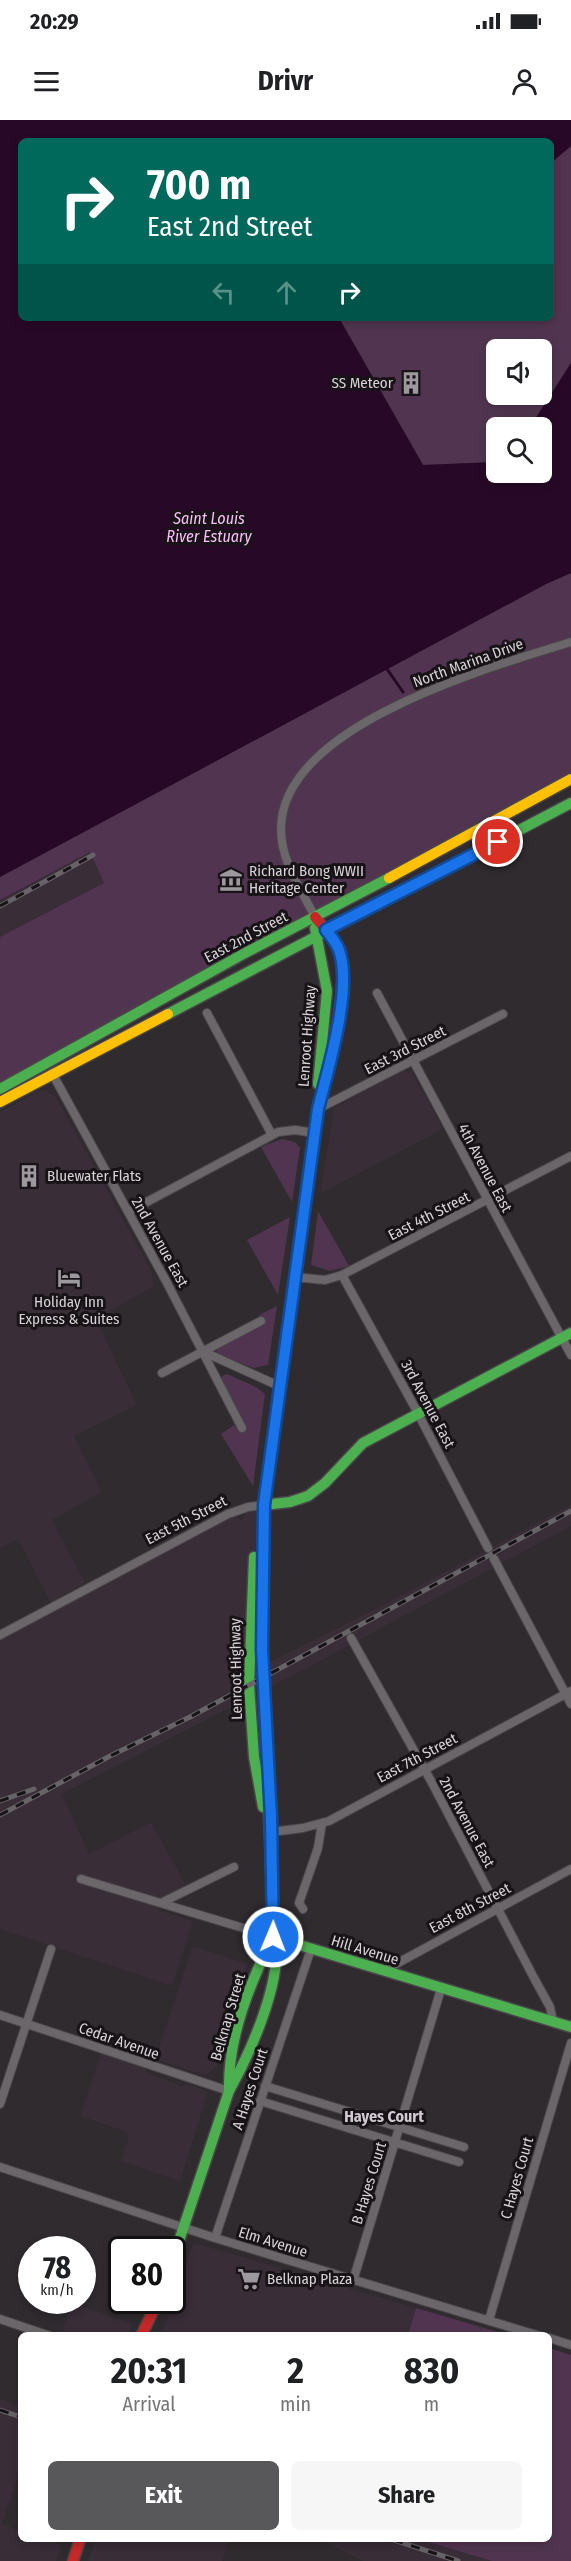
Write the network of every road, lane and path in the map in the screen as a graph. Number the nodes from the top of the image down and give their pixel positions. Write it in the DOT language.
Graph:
graph roads {
  1 [pos="571,642"];
  2 [pos="571,780"];
  3 [pos="571,803"];
  4 [pos="315,917"];
  5 [pos="326,930"];
  6 [pos="315,937"];
  7 [pos="377,993"];
  8 [pos="207,1013"];
  9 [pos="503,1014"];
  10 [pos="414,1061"];
  11 [pos="50,1068"];
  12 [pos="0,1089"];
  13 [pos="0,1102"];
  14 [pos="318,1109"];
  15 [pos="315,1133"];
  16 [pos="272,1135"];
  17 [pos="571,1156"];
  18 [pos="487,1201"];
  19 [pos="128,1212"];
  20 [pos="342,1275"];
  21 [pos="294,1277"];
  22 [pos="261,1321"];
  23 [pos="566,1336"];
  24 [pos="203,1351"];
  25 [pos="571,1355"];
  26 [pos="162,1373"];
  27 [pos="279,1386"];
  28 [pos="418,1414"];
  29 [pos="242,1428"];
  30 [pos="264,1505"];
  31 [pos="488,1548"];
  32 [pos="494,1559"];
  33 [pos="0,1635"];
  34 [pos="351,1638"];
  35 [pos="568,1692"];
  36 [pos="571,1704"];
  37 [pos="424,1769"];
  38 [pos="322,1823"];
  39 [pos="271,1832"];
  40 [pos="234,1867"];
  41 [pos="571,1869"];
  42 [pos="81,1879"];
  43 [pos="161,1903"];
  44 [pos="498,1908"];
  45 [pos="303,1909"];
  46 [pos="273,1937"];
  47 [pos="51,1949"];
  48 [pos="311,1949"];
  49 [pos="383,1971"];
  50 [pos="441,1989"];
  51 [pos="0,2015"];
  52 [pos="553,2021"];
  53 [pos="27,2024"];
  54 [pos="571,2027"];
  55 [pos="571,2043"];
  56 [pos="265,2086"];
  57 [pos="229,2091"];
  58 [pos="260,2101"];
  59 [pos="0,2104"];
  60 [pos="400,2128"];
  61 [pos="395,2142"];
  62 [pos="464,2146"];
  63 [pos="459,2162"];
  64 [pos="0,2167"];
  65 [pos="184,2228"];
  66 [pos="181,2236"];
  67 [pos="215,2238"];
  68 [pos="353,2281"];
  69 [pos="152,2314"];
  70 [pos="156,2314"];
  71 [pos="0,2319"];
  72 [pos="489,2320"];
  73 [pos="38,2332"];
  74 [pos="143,2332"];
  75 [pos="153,2332"];
  76 [pos="527,2332"];
  77 [pos="552,2339"];
  78 [pos="571,2345"];
  79 [pos="79,2542"];
  80 [pos="73,2561"];
  1 -- 4 [label="street, North Marina Drive"];
  2 -- 4 [label="main road, East 2nd Street"];
  3 -- 5 [label="main road, East 2nd Street"];
  4 -- 5 [label="main road, Lenroot Highway"];
  4 -- 6 [label="main road, Lenroot Highway"];
  4 -- 11 [label="main road, East 2nd Street"];
  5 -- 6 [label="main road, East 2nd Street"];
  5 -- 14 [label="main road, Lenroot Highway"];
  6 -- 11 [label="main road, East 2nd Street"];
  6 -- 14 [label="main road, Lenroot Highway"];
  7 -- 10 [label="street, 4th Avenue East"];
  8 -- 16 [label="street"];
  9 -- 10 [label="street, East 3rd Street"];
  10 -- 14 [label="street, East 3rd Street"];
  10 -- 18 [label="street, 4th Avenue East"];
  11 -- 12 [label="main road, East 2nd Street"];
  11 -- 13 [label="main road, East 2nd Street"];
  11 -- 19 [label="street, 2nd Avenue East"];
  14 -- 15 [label="main road, Lenroot Highway"];
  15 -- 16 [label="street"];
  15 -- 21 [label="main road, Lenroot Highway"];
  16 -- 19 [label="street"];
  17 -- 18 [label="street, East 4th Street"];
  18 -- 20 [label="street, East 4th Street"];
  18 -- 23 [label="street, 4th Avenue East"];
  19 -- 24 [label="street, 2nd Avenue East"];
  20 -- 21 [label="street, East 4th Street"];
  20 -- 28 [label="street, 3rd Avenue East"];
  21 -- 27 [label="main road, Lenroot Highway"];
  22 -- 24 [label="street"];
  23 -- 25 [label="street, 4th Avenue East"];
  23 -- 28 [label="main road, East 5th Street"];
  24 -- 26 [label="street"];
  24 -- 27 [label="street"];
  24 -- 29 [label="street, 2nd Avenue East"];
  27 -- 30 [label="main road, Lenroot Highway"];
  28 -- 30 [label="main road, East 5th Street"];
  28 -- 31 [label="street, 3rd Avenue East"];
  30 -- 33 [label="street, East 5th Street"];
  30 -- 39 [label="main road, Lenroot Highway"];
  32 -- 35 [label="street"];
  34 -- 37 [label="street, 2nd Avenue East"];
  35 -- 36 [label="street"];
  35 -- 37 [label="street, East 7th Street"];
  37 -- 38 [label="street, East 7th Street"];
  37 -- 44 [label="street, 2nd Avenue East"];
  38 -- 39 [label="street, East 7th Street"];
  38 -- 45 [label="street"];
  39 -- 46 [label="main road, Lenroot Highway"];
  40 -- 43 [label="street"];
  41 -- 44 [label="street, East 8th Street"];
  42 -- 43 [label="street, Hill Avenue"];
  43 -- 46 [label="street, Hill Avenue"];
  44 -- 49 [label="street, East 8th Street"];
  44 -- 52 [label="street, 2nd Avenue East"];
  46 -- 48 [label="main road, Hill Avenue"];
  46 -- 57 [label="main road, Belknap Street"];
  46 -- 57 [label="main road, Belknap Street"];
  47 -- 53 [label="street"];
  48 -- 49 [label="main road, Hill Avenue"];
  48 -- 56 [label="street, A Hayes Court"];
  49 -- 50 [label="main road, Hill Avenue"];
  50 -- 52 [label="main road, Hill Avenue"];
  50 -- 60 [label="street, B Hayes Court"];
  51 -- 53 [label="street, Cedar Avenue"];
  52 -- 54 [label="main road, Hill Avenue"];
  53 -- 57 [label="street, Cedar Avenue"];
  53 -- 59 [label="street"];
  55 -- 72 [label="street, C Hayes Court"];
  56 -- 58 [label="street, A Hayes Court"];
  56 -- 60 [label="street"];
  57 -- 65 [label="main road, Belknap Street"];
  58 -- 61 [label="street"];
  58 -- 67 [label="street, A Hayes Court"];
  60 -- 61 [label="street, B Hayes Court"];
  60 -- 62 [label="street"];
  61 -- 63 [label="street"];
  61 -- 68 [label="street, B Hayes Court"];
  64 -- 65 [label="street, Elm Avenue"];
  65 -- 66 [label="main road, Belknap Street"];
  65 -- 67 [label="street, Elm Avenue"];
  67 -- 68 [label="street, Elm Avenue"];
  68 -- 72 [label="street, Elm Avenue"];
  69 -- 74 [label="main road"];
  70 -- 75 [label="main road"];
  71 -- 73 [label="street"];
  72 -- 76 [label="street, Elm Avenue"];
  77 -- 78 [label="street"];
  79 -- 80 [label="main road"];
}
